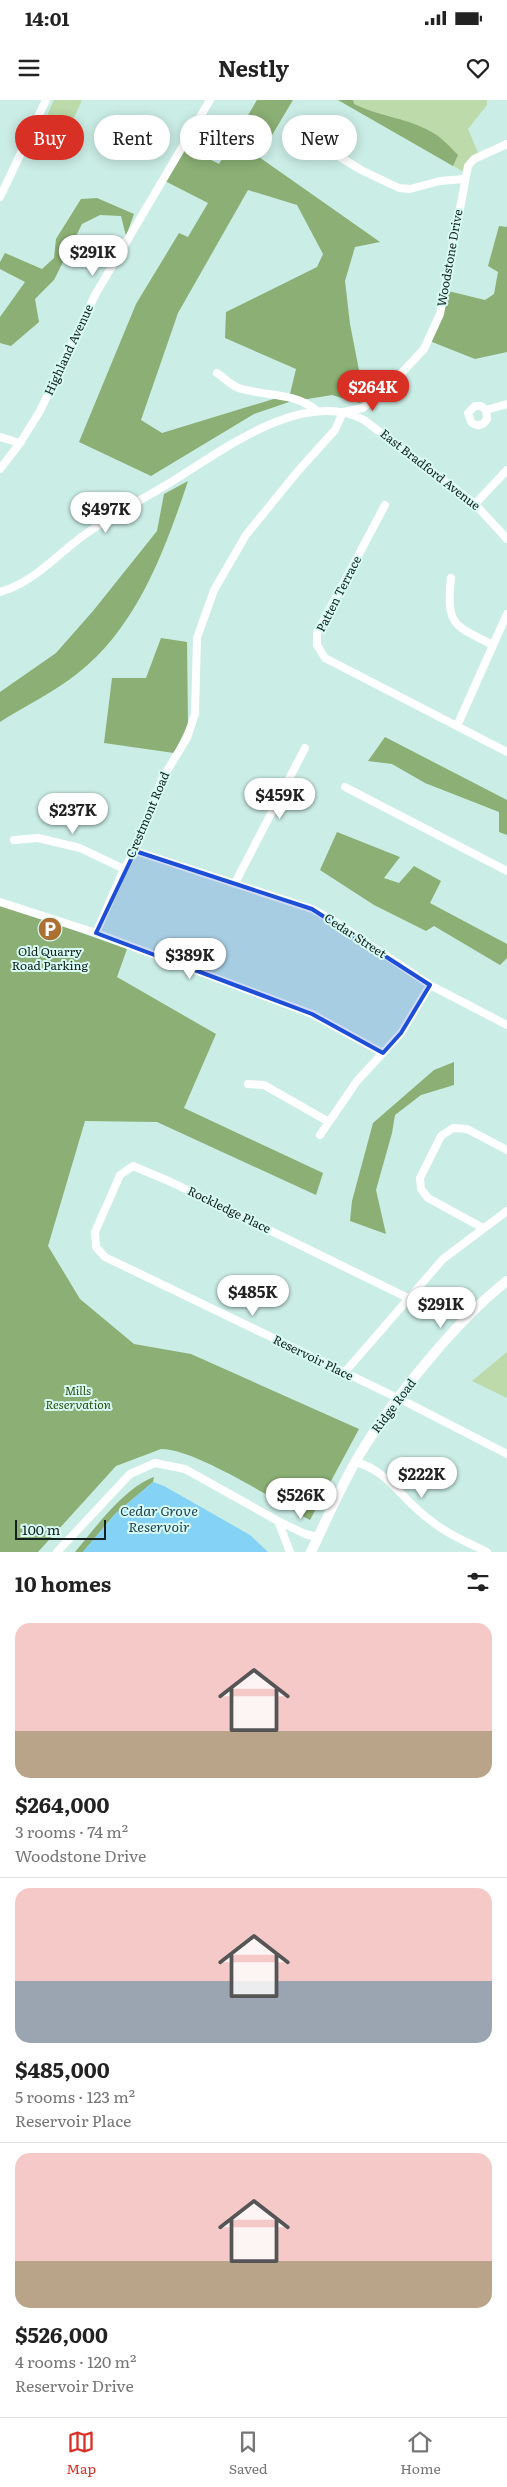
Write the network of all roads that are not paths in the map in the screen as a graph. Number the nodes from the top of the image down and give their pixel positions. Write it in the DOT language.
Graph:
graph roads {
  1 [pos="46,100"];
  2 [pos="210,100"];
  3 [pos="507,144"];
  4 [pos="345,160"];
  5 [pos="464,178"];
  6 [pos="0,197"];
  7 [pos="217,373"];
  8 [pos="507,404"];
  9 [pos="486,410"];
  10 [pos="317,411"];
  11 [pos="343,412"];
  12 [pos="0,437"];
  13 [pos="20,443"];
  14 [pos="0,468"];
  15 [pos="507,470"];
  16 [pos="476,504"];
  17 [pos="385,505"];
  18 [pos="507,538"];
  19 [pos="451,578"];
  20 [pos="0,592"];
  21 [pos="507,614"];
  22 [pos="493,645"];
  23 [pos="457,726"];
  24 [pos="305,748"];
  25 [pos="507,752"];
  26 [pos="345,787"];
  27 [pos="14,840"];
  28 [pos="135,850"];
  29 [pos="124,869"];
  30 [pos="507,871"];
  31 [pos="235,883"];
  32 [pos="0,902"];
  33 [pos="96,933"];
  34 [pos="430,985"];
  35 [pos="507,1025"];
  36 [pos="383,1053"];
  37 [pos="248,1084"];
  38 [pos="329,1122"];
  39 [pos="320,1136"];
  40 [pos="507,1150"];
  41 [pos="507,1211"];
  42 [pos="483,1228"];
  43 [pos="96,1247"];
  44 [pos="507,1281"];
  45 [pos="408,1298"];
  46 [pos="344,1373"];
  47 [pos="399,1399"];
  48 [pos="507,1454"];
  49 [pos="355,1462"];
  50 [pos="278,1522"];
  51 [pos="318,1537"];
  52 [pos="57,1552"];
  53 [pos="290,1552"];
  54 [pos="311,1552"];
  55 [pos="487,1552"];
  1 -- 6 [label="street"];
  2 -- 13 [label="street, Highland Avenue"];
  3 -- 5 [label="street"];
  4 -- 5 [label="street"];
  5 -- 11 [label="street, Woodstone Drive"];
  7 -- 10 [label="street"];
  8 -- 9 [label="street"];
  10 -- 11 [label="street, East Bradford Avenue"];
  10 -- 20 [label="street, East Bradford Avenue"];
  11 -- 16 [label="street, East Bradford Avenue"];
  11 -- 28 [label="street, Crestmont Road"];
  12 -- 13 [label="street"];
  13 -- 14 [label="street, Highland Avenue"];
  15 -- 16 [label="street"];
  16 -- 18 [label="street, East Bradford Avenue"];
  17 -- 23 [label="street, Patten Terrace"];
  19 -- 22 [label="street"];
  21 -- 22 [label="street"];
  22 -- 23 [label="street"];
  23 -- 25 [label="street, Patten Terrace"];
  24 -- 31 [label="street"];
  26 -- 30 [label="street"];
  27 -- 29 [label="street"];
  28 -- 29 [label="street, Crestmont Road"];
  28 -- 31 [label="street, Cedar Street"];
  29 -- 33 [label="street, Crestmont Road"];
  31 -- 34 [label="street, Cedar Street"];
  32 -- 33 [label="street"];
  33 -- 36 [label="street"];
  34 -- 35 [label="street, Cedar Street"];
  34 -- 36 [label="street"];
  36 -- 38 [label="street"];
  37 -- 38 [label="street"];
  38 -- 39 [label="street"];
  40 -- 42 [label="street"];
  41 -- 42 [label="street"];
  42 -- 45 [label="street"];
  43 -- 45 [label="street, Rockledge Place"];
  43 -- 46 [label="street, Reservoir Place"];
  44 -- 47 [label="main road, Ridge Road"];
  45 -- 46 [label="street"];
  46 -- 47 [label="street, Reservoir Place"];
  47 -- 48 [label="street, Reservoir Place"];
  47 -- 49 [label="main road, Ridge Road"];
  49 -- 51 [label="main road, Ridge Road"];
  49 -- 55 [label="street"];
  50 -- 51 [label="street"];
  50 -- 52 [label="street"];
  50 -- 53 [label="street"];
  51 -- 54 [label="main road, Ridge Road"];
}
